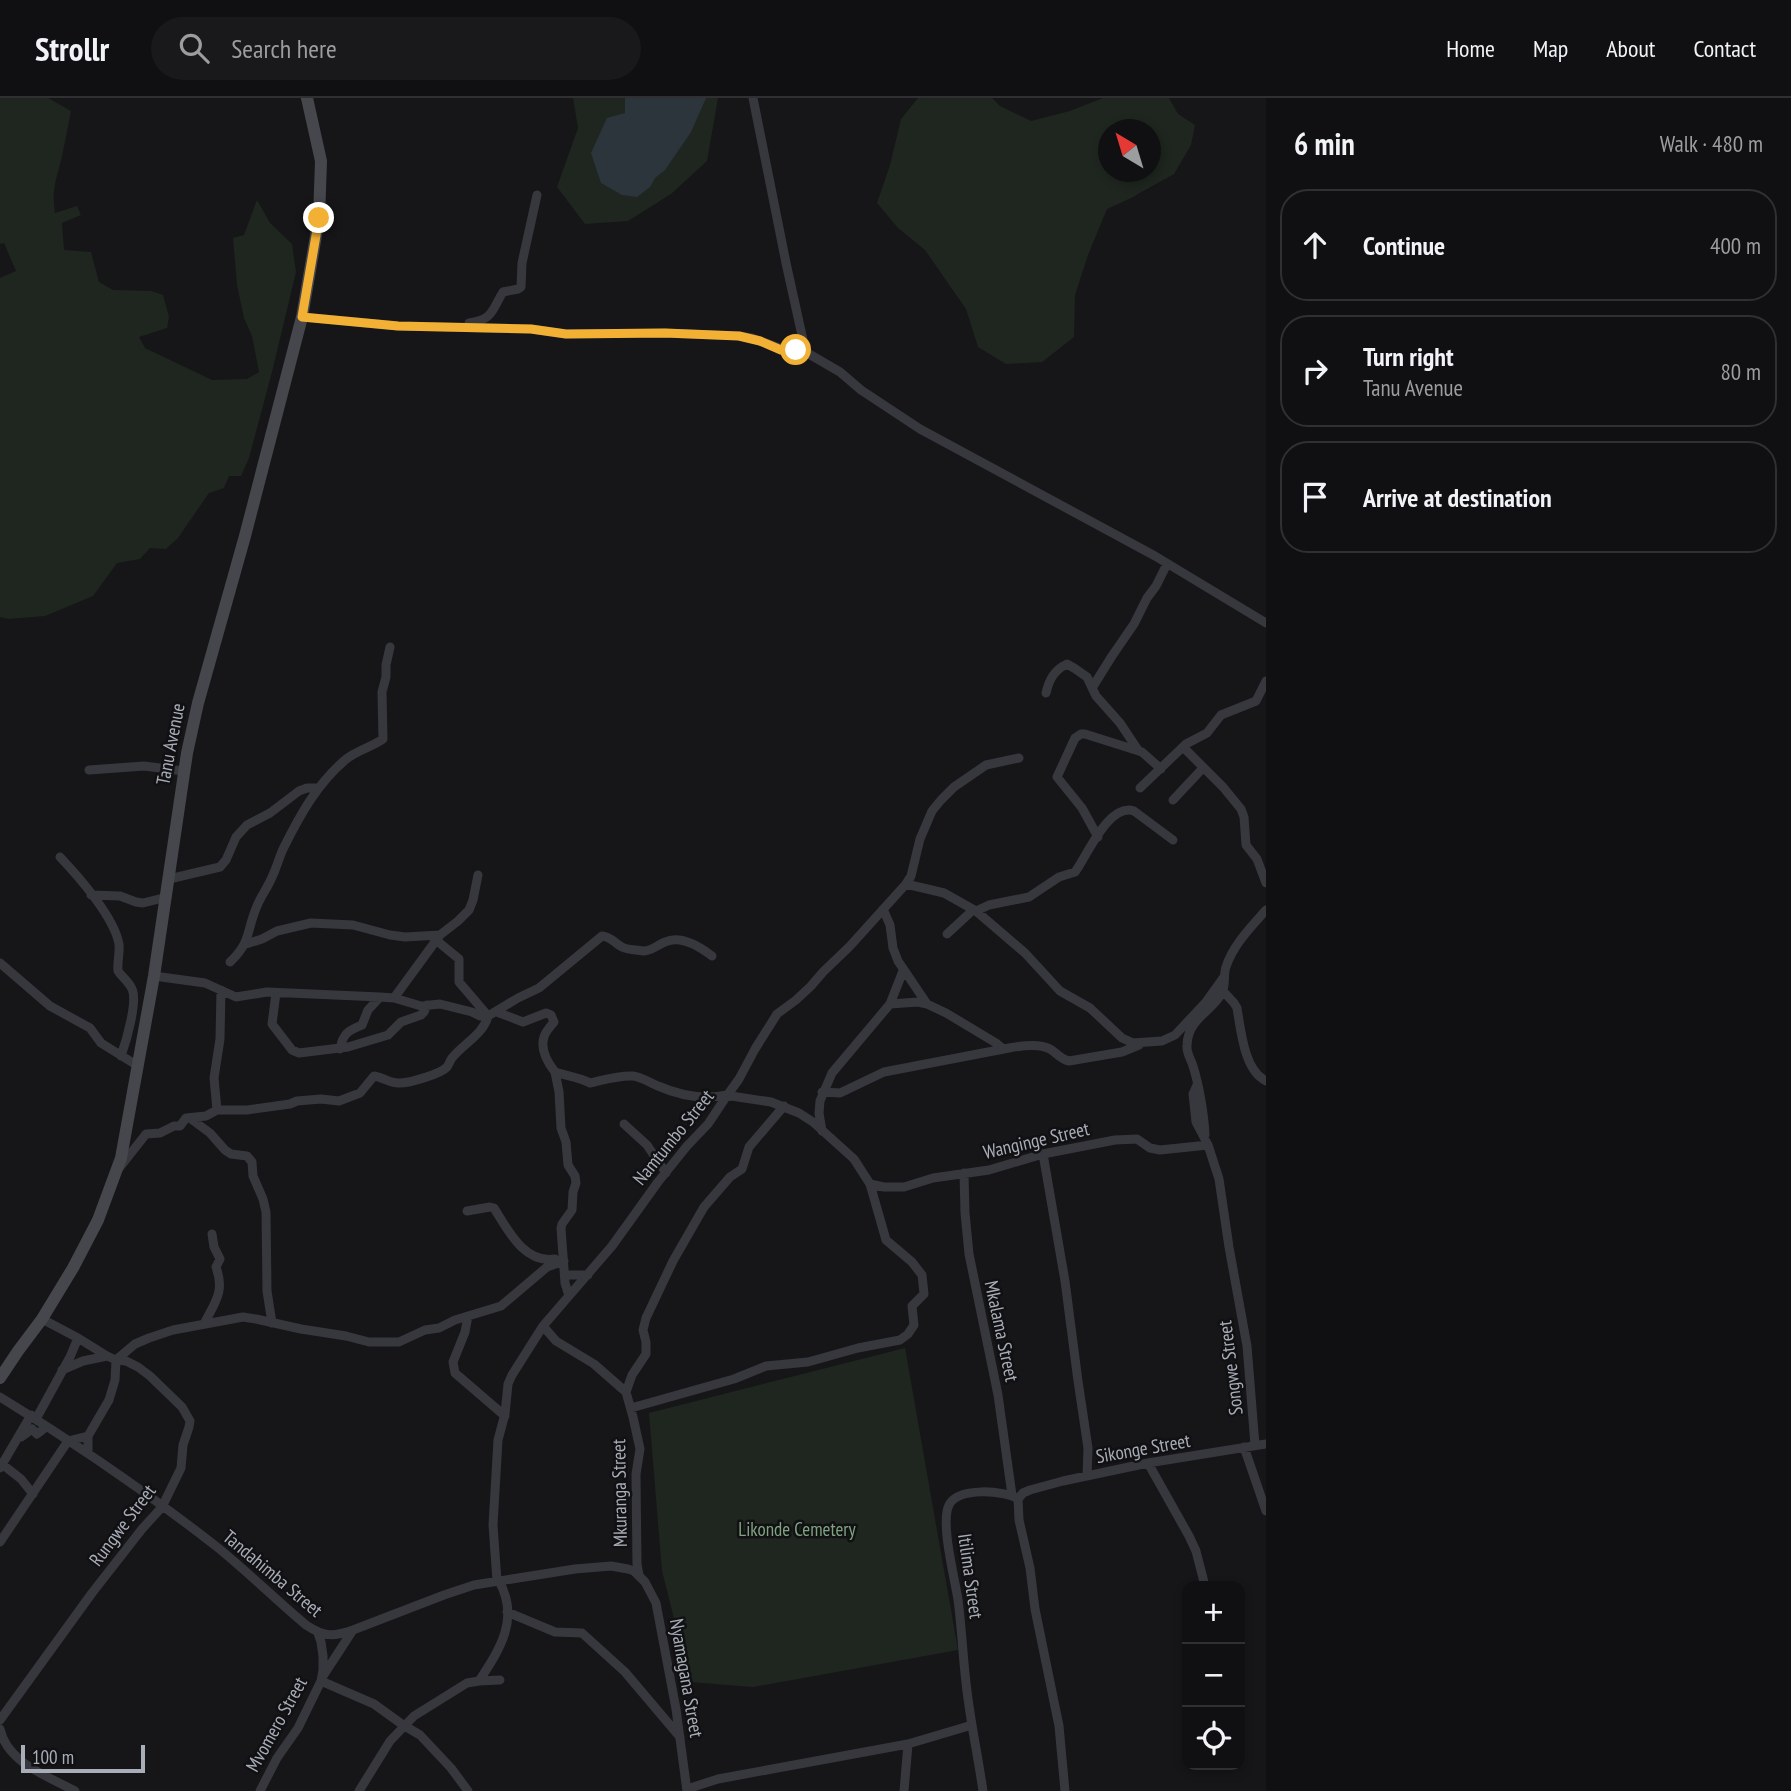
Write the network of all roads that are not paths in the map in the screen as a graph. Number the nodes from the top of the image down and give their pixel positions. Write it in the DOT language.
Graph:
graph roads {
  1 [pos="307,98"];
  2 [pos="753,98"];
  3 [pos="537,195"];
  4 [pos="302,317"];
  5 [pos="457,327"];
  6 [pos="805,349"];
  7 [pos="1167,564"];
  8 [pos="1266,623"];
  9 [pos="390,647"];
  10 [pos="1266,681"];
  11 [pos="1092,688"];
  12 [pos="1046,693"];
  13 [pos="1183,747"];
  14 [pos="1138,750"];
  15 [pos="1020,758"];
  16 [pos="1203,768"];
  17 [pos="1161,769"];
  18 [pos="89,770"];
  19 [pos="184,771"];
  20 [pos="317,788"];
  21 [pos="1140,788"];
  22 [pos="1172,800"];
  23 [pos="1098,837"];
  24 [pos="1173,840"];
  25 [pos="60,857"];
  26 [pos="478,875"];
  27 [pos="169,879"];
  28 [pos="1266,883"];
  29 [pos="906,884"];
  30 [pos="91,895"];
  31 [pos="167,897"];
  32 [pos="883,909"];
  33 [pos="974,910"];
  34 [pos="1266,910"];
  35 [pos="947,934"];
  36 [pos="438,938"];
  37 [pos="246,944"];
  38 [pos="712,956"];
  39 [pos="230,962"];
  40 [pos="0,963"];
  41 [pos="903,971"];
  42 [pos="154,976"];
  43 [pos="1224,977"];
  44 [pos="221,990"];
  45 [pos="1223,991"];
  46 [pos="276,993"];
  47 [pos="380,997"];
  48 [pos="394,998"];
  49 [pos="890,1004"];
  50 [pos="927,1004"];
  51 [pos="427,1005"];
  52 [pos="493,1014"];
  53 [pos="1142,1043"];
  54 [pos="340,1049"];
  55 [pos="1003,1049"];
  56 [pos="121,1056"];
  57 [pos="138,1066"];
  58 [pos="555,1072"];
  59 [pos="1266,1081"];
  60 [pos="822,1092"];
  61 [pos="727,1096"];
  62 [pos="784,1106"];
  63 [pos="217,1110"];
  64 [pos="191,1119"];
  65 [pos="624,1125"];
  66 [pos="822,1131"];
  67 [pos="1206,1142"];
  68 [pos="1043,1154"];
  69 [pos="116,1171"];
  70 [pos="666,1173"];
  71 [pos="964,1173"];
  72 [pos="870,1184"];
  73 [pos="467,1211"];
  74 [pos="212,1234"];
  75 [pos="564,1260"];
  76 [pos="565,1275"];
  77 [pos="588,1275"];
  78 [pos="569,1296"];
  79 [pos="468,1316"];
  80 [pos="42,1319"];
  81 [pos="272,1323"];
  82 [pos="204,1324"];
  83 [pos="543,1326"];
  84 [pos="78,1338"];
  85 [pos="111,1358"];
  86 [pos="61,1370"];
  87 [pos="0,1378"];
  88 [pos="626,1392"];
  89 [pos="0,1397"];
  90 [pos="631,1408"];
  91 [pos="505,1416"];
  92 [pos="34,1417"];
  93 [pos="46,1427"];
  94 [pos="88,1436"];
  95 [pos="68,1441"];
  96 [pos="16,1442"];
  97 [pos="1266,1444"];
  98 [pos="1255,1445"];
  99 [pos="1244,1447"];
  100 [pos="88,1453"];
  101 [pos="1148,1463"];
  102 [pos="1,1466"];
  103 [pos="1087,1476"];
  104 [pos="33,1494"];
  105 [pos="1015,1497"];
  106 [pos="162,1507"];
  107 [pos="1266,1511"];
  108 [pos="0,1542"];
  109 [pos="639,1575"];
  110 [pos="498,1581"];
  111 [pos="1204,1581"];
  112 [pos="507,1612"];
  113 [pos="353,1630"];
  114 [pos="317,1633"];
  115 [pos="322,1678"];
  116 [pos="500,1680"];
  117 [pos="479,1681"];
  118 [pos="0,1720"];
  119 [pos="404,1725"];
  120 [pos="972,1725"];
  121 [pos="0,1729"];
  122 [pos="680,1737"];
  123 [pos="908,1744"];
  124 [pos="465,1789"];
  125 [pos="687,1790"];
  126 [pos="75,1791"];
  127 [pos="260,1791"];
  128 [pos="359,1791"];
  129 [pos="904,1791"];
  130 [pos="983,1791"];
  131 [pos="1065,1791"];
  1 -- 4 [label="street, Tanu Avenue"];
  2 -- 6 [label="street"];
  3 -- 5 [label="street"];
  4 -- 5 [label="street"];
  4 -- 19 [label="street, Tanu Avenue"];
  5 -- 6 [label="street"];
  6 -- 7 [label="street"];
  7 -- 8 [label="street"];
  7 -- 11 [label="street"];
  9 -- 20 [label="street"];
  10 -- 13 [label="street"];
  11 -- 12 [label="street"];
  11 -- 14 [label="street"];
  13 -- 16 [label="street"];
  13 -- 17 [label="street"];
  14 -- 17 [label="street"];
  14 -- 23 [label="street"];
  15 -- 29 [label="street"];
  16 -- 22 [label="street"];
  16 -- 28 [label="street"];
  17 -- 21 [label="street"];
  18 -- 19 [label="street"];
  19 -- 27 [label="street, Tanu Avenue"];
  20 -- 27 [label="street"];
  20 -- 37 [label="street"];
  23 -- 24 [label="street"];
  23 -- 33 [label="street"];
  25 -- 30 [label="street"];
  26 -- 36 [label="street"];
  27 -- 31 [label="street, Tanu Avenue"];
  29 -- 32 [label="street"];
  29 -- 33 [label="street"];
  30 -- 31 [label="street"];
  30 -- 56 [label="street"];
  31 -- 42 [label="street, Tanu Avenue"];
  32 -- 41 [label="street"];
  32 -- 61 [label="street"];
  33 -- 35 [label="street"];
  33 -- 53 [label="street"];
  34 -- 43 [label="street"];
  36 -- 37 [label="street"];
  36 -- 48 [label="street"];
  36 -- 52 [label="street"];
  37 -- 39 [label="street"];
  38 -- 52 [label="street"];
  40 -- 56 [label="street"];
  41 -- 49 [label="street"];
  41 -- 50 [label="street"];
  42 -- 44 [label="street"];
  42 -- 57 [label="street, Tanu Avenue"];
  43 -- 45 [label="street"];
  43 -- 53 [label="street"];
  44 -- 46 [label="street"];
  44 -- 63 [label="street"];
  45 -- 59 [label="street"];
  45 -- 67 [label="street, Songwe Street"];
  46 -- 47 [label="street"];
  46 -- 54 [label="street"];
  47 -- 48 [label="street"];
  47 -- 54 [label="street"];
  48 -- 51 [label="street"];
  49 -- 50 [label="street"];
  49 -- 60 [label="street"];
  50 -- 55 [label="street"];
  51 -- 52 [label="street"];
  51 -- 54 [label="street"];
  52 -- 58 [label="street"];
  52 -- 63 [label="street"];
  53 -- 55 [label="street"];
  55 -- 60 [label="street"];
  56 -- 57 [label="street"];
  57 -- 69 [label="street, Tanu Avenue"];
  58 -- 61 [label="street"];
  58 -- 75 [label="street"];
  60 -- 66 [label="street"];
  61 -- 62 [label="street, Namtumbo Street"];
  61 -- 70 [label="street, Namtumbo Street"];
  62 -- 66 [label="street, Namtumbo Street"];
  62 -- 88 [label="street"];
  63 -- 64 [label="street"];
  64 -- 69 [label="street"];
  64 -- 81 [label="street"];
  65 -- 70 [label="street"];
  66 -- 72 [label="street, Namtumbo Street"];
  67 -- 68 [label="street, Wanginge Street"];
  67 -- 98 [label="street, Songwe Street"];
  68 -- 71 [label="street, Wanginge Street"];
  68 -- 103 [label="street"];
  69 -- 80 [label="street, Tanu Avenue"];
  70 -- 77 [label="street, Namtumbo Street"];
  71 -- 72 [label="street, Wanginge Street"];
  71 -- 105 [label="street, Mkalama Street"];
  72 -- 90 [label="street, Namtumbo Street"];
  73 -- 75 [label="street"];
  74 -- 82 [label="street"];
  75 -- 76 [label="street"];
  75 -- 79 [label="street"];
  76 -- 77 [label="street"];
  76 -- 78 [label="street"];
  77 -- 78 [label="street, Namtumbo Street"];
  78 -- 83 [label="street, Namtumbo Street"];
  79 -- 81 [label="street"];
  79 -- 91 [label="street"];
  80 -- 84 [label="street, Rungwe Street"];
  80 -- 87 [label="street, Tanu Avenue"];
  81 -- 82 [label="street"];
  82 -- 85 [label="street"];
  83 -- 88 [label="street"];
  83 -- 91 [label="street, Namtumbo Street"];
  84 -- 85 [label="street, Rungwe Street"];
  84 -- 86 [label="street"];
  85 -- 86 [label="street"];
  85 -- 94 [label="street"];
  85 -- 106 [label="street, Rungwe Street"];
  86 -- 92 [label="street"];
  88 -- 90 [label="street, Mkuranga Street"];
  89 -- 92 [label="street, Tandahimba Street"];
  90 -- 109 [label="street, Mkuranga Street"];
  91 -- 110 [label="street, Namtumbo Street"];
  92 -- 93 [label="street, Tandahimba Street"];
  92 -- 96 [label="street"];
  93 -- 95 [label="street, Tandahimba Street"];
  93 -- 96 [label="street"];
  94 -- 95 [label="street"];
  94 -- 100 [label="street"];
  95 -- 100 [label="street, Tandahimba Street"];
  95 -- 104 [label="street"];
  96 -- 102 [label="street"];
  97 -- 98 [label="street, Sikonge Street"];
  98 -- 99 [label="street, Sikonge Street"];
  99 -- 101 [label="street, Sikonge Street"];
  99 -- 107 [label="street"];
  100 -- 106 [label="street, Tandahimba Street"];
  101 -- 103 [label="street, Sikonge Street"];
  101 -- 111 [label="street"];
  102 -- 104 [label="street"];
  103 -- 105 [label="street, Sikonge Street"];
  104 -- 108 [label="street"];
  105 -- 120 [label="street, Itilima Street"];
  105 -- 131 [label="street, Mkalama Street"];
  106 -- 114 [label="street, Tandahimba Street"];
  106 -- 118 [label="street, Rungwe Street"];
  109 -- 110 [label="street, Tandahimba Street"];
  109 -- 122 [label="street, Nyamagana Street"];
  110 -- 112 [label="street, Namtumbo Street"];
  110 -- 113 [label="street, Tandahimba Street"];
  112 -- 117 [label="street"];
  112 -- 122 [label="street"];
  113 -- 114 [label="street, Tandahimba Street"];
  113 -- 115 [label="street"];
  114 -- 115 [label="street, Mvomero Street"];
  115 -- 119 [label="street"];
  115 -- 127 [label="street, Mvomero Street"];
  116 -- 117 [label="street"];
  117 -- 119 [label="street"];
  119 -- 124 [label="street"];
  119 -- 128 [label="street"];
  120 -- 123 [label="street"];
  120 -- 130 [label="street, Itilima Street"];
  121 -- 126 [label="street"];
  122 -- 125 [label="street, Nyamagana Street"];
  123 -- 125 [label="street"];
  123 -- 129 [label="street"];
}
